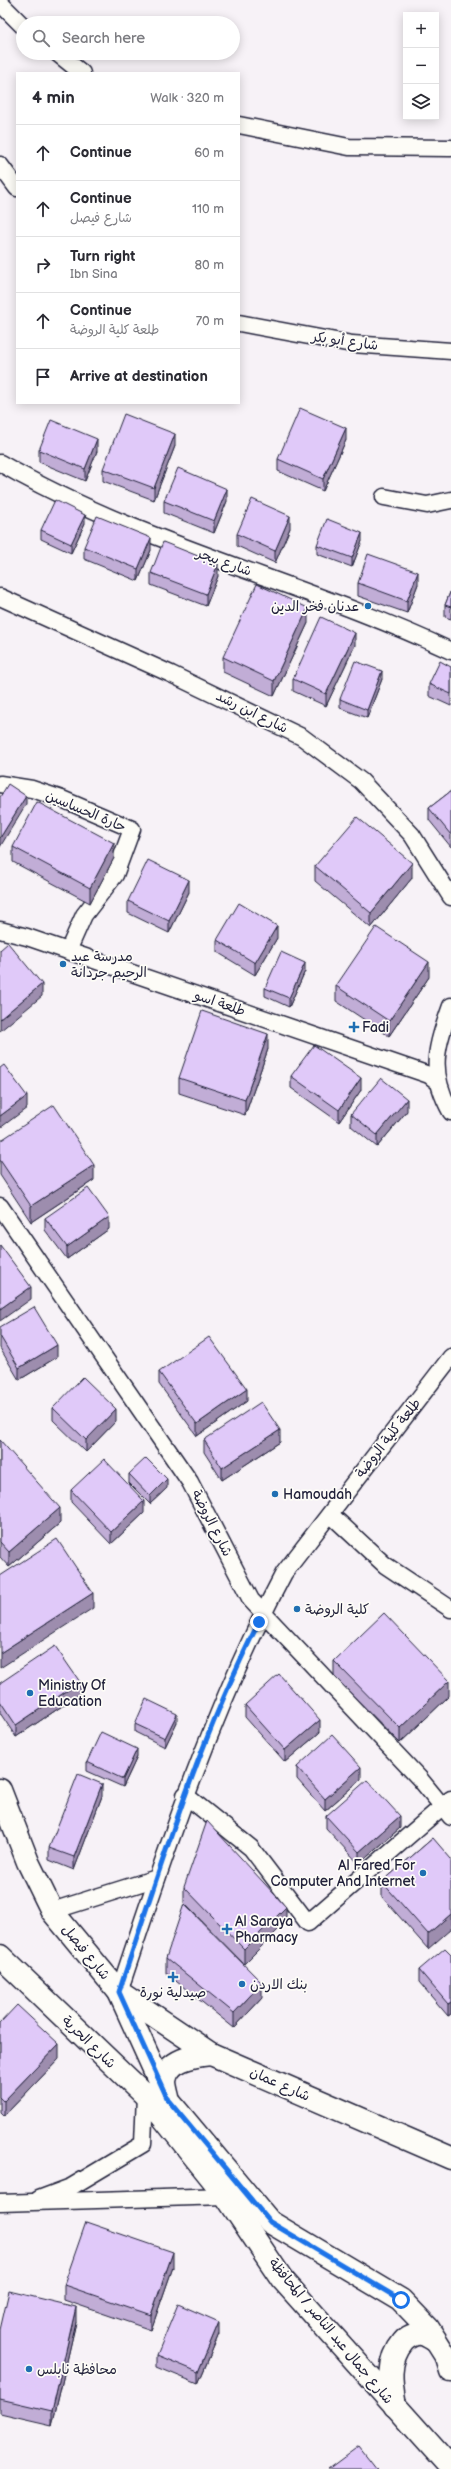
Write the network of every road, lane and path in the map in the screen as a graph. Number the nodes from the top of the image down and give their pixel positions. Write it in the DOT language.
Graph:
graph roads {
  1 [pos="0,3"];
  2 [pos="16,19"];
  3 [pos="66,60"];
  4 [pos="81,72"];
  5 [pos="240,125"];
  6 [pos="451,148"];
  7 [pos="0,165"];
  8 [pos="16,187"];
  9 [pos="240,323"];
  10 [pos="451,352"];
  11 [pos="0,463"];
  12 [pos="384,497"];
  13 [pos="451,500"];
  14 [pos="0,597"];
  15 [pos="451,651"];
  16 [pos="0,784"];
  17 [pos="451,897"];
  18 [pos="0,930"];
  19 [pos="68,951"];
  20 [pos="451,1006"];
  21 [pos="438,1082"];
  22 [pos="451,1112"];
  23 [pos="0,1206"];
  24 [pos="451,1357"];
  25 [pos="330,1514"];
  26 [pos="451,1609"];
  27 [pos="263,1613"];
  28 [pos="0,1790"];
  29 [pos="185,1795"];
  30 [pos="448,1807"];
  31 [pos="157,1878"];
  32 [pos="52,1911"];
  33 [pos="0,1956"];
  34 [pos="119,1992"];
  35 [pos="211,2054"];
  36 [pos="145,2095"];
  37 [pos="168,2100"];
  38 [pos="174,2132"];
  39 [pos="451,2158"];
  40 [pos="226,2196"];
  41 [pos="0,2203"];
  42 [pos="26,2204"];
  43 [pos="436,2341"];
  44 [pos="451,2371"];
  45 [pos="395,2406"];
  46 [pos="451,2468"];
  1 -- 2 [label="street"];
  3 -- 4 [label="street"];
  5 -- 6 [label="street"];
  7 -- 8 [label="street"];
  9 -- 10 [label="street, شارع أبو بكر"];
  11 -- 15 [label="street, شارع بيجر"];
  12 -- 13 [label="street"];
  14 -- 17 [label="street, شارع ابن رشد"];
  16 -- 19 [label="street, حارة الحساسين"];
  18 -- 19 [label="street, طلعة اسو"];
  19 -- 21 [label="street, طلعة اسو"];
  20 -- 21 [label="street"];
  21 -- 22 [label="street"];
  23 -- 27 [label="street, شارع الروضة"];
  24 -- 25 [label="street, طلعة كلية الروضة"];
  25 -- 26 [label="street"];
  25 -- 27 [label="street, طلعة كلية الروضة"];
  27 -- 29 [label="street, طلعة كلية الروضة"];
  27 -- 30 [label="street, شارع الروضة"];
  28 -- 32 [label="main road, شارع فيصل"];
  29 -- 30 [label="street"];
  29 -- 31 [label="street, طلعة كلية الروضة"];
  31 -- 32 [label="street"];
  31 -- 34 [label="street, طلعة كلية الروضة"];
  32 -- 34 [label="main road, شارع فيصل"];
  33 -- 36 [label="main road, شارع الحرية"];
  34 -- 35 [label="main road, شارع عمان"];
  34 -- 37 [label="main road, شارع فيصل"];
  35 -- 37 [label="main road"];
  35 -- 39 [label="main road, شارع عمان"];
  36 -- 38 [label="main road, شارع الحرية"];
  36 -- 42 [label="street"];
  37 -- 43 [label="main road, شارع فيصل"];
  38 -- 40 [label="main road, شارع جمال عبد الناصر / المحافظة"];
  40 -- 42 [label="street"];
  40 -- 45 [label="main road, شارع جمال عبد الناصر / المحافظة"];
  41 -- 42 [label="street"];
  43 -- 44 [label="main road"];
  43 -- 45 [label="main road"];
  45 -- 46 [label="main road, شارع جمال عبد الناصر / المحافظة"];
}
